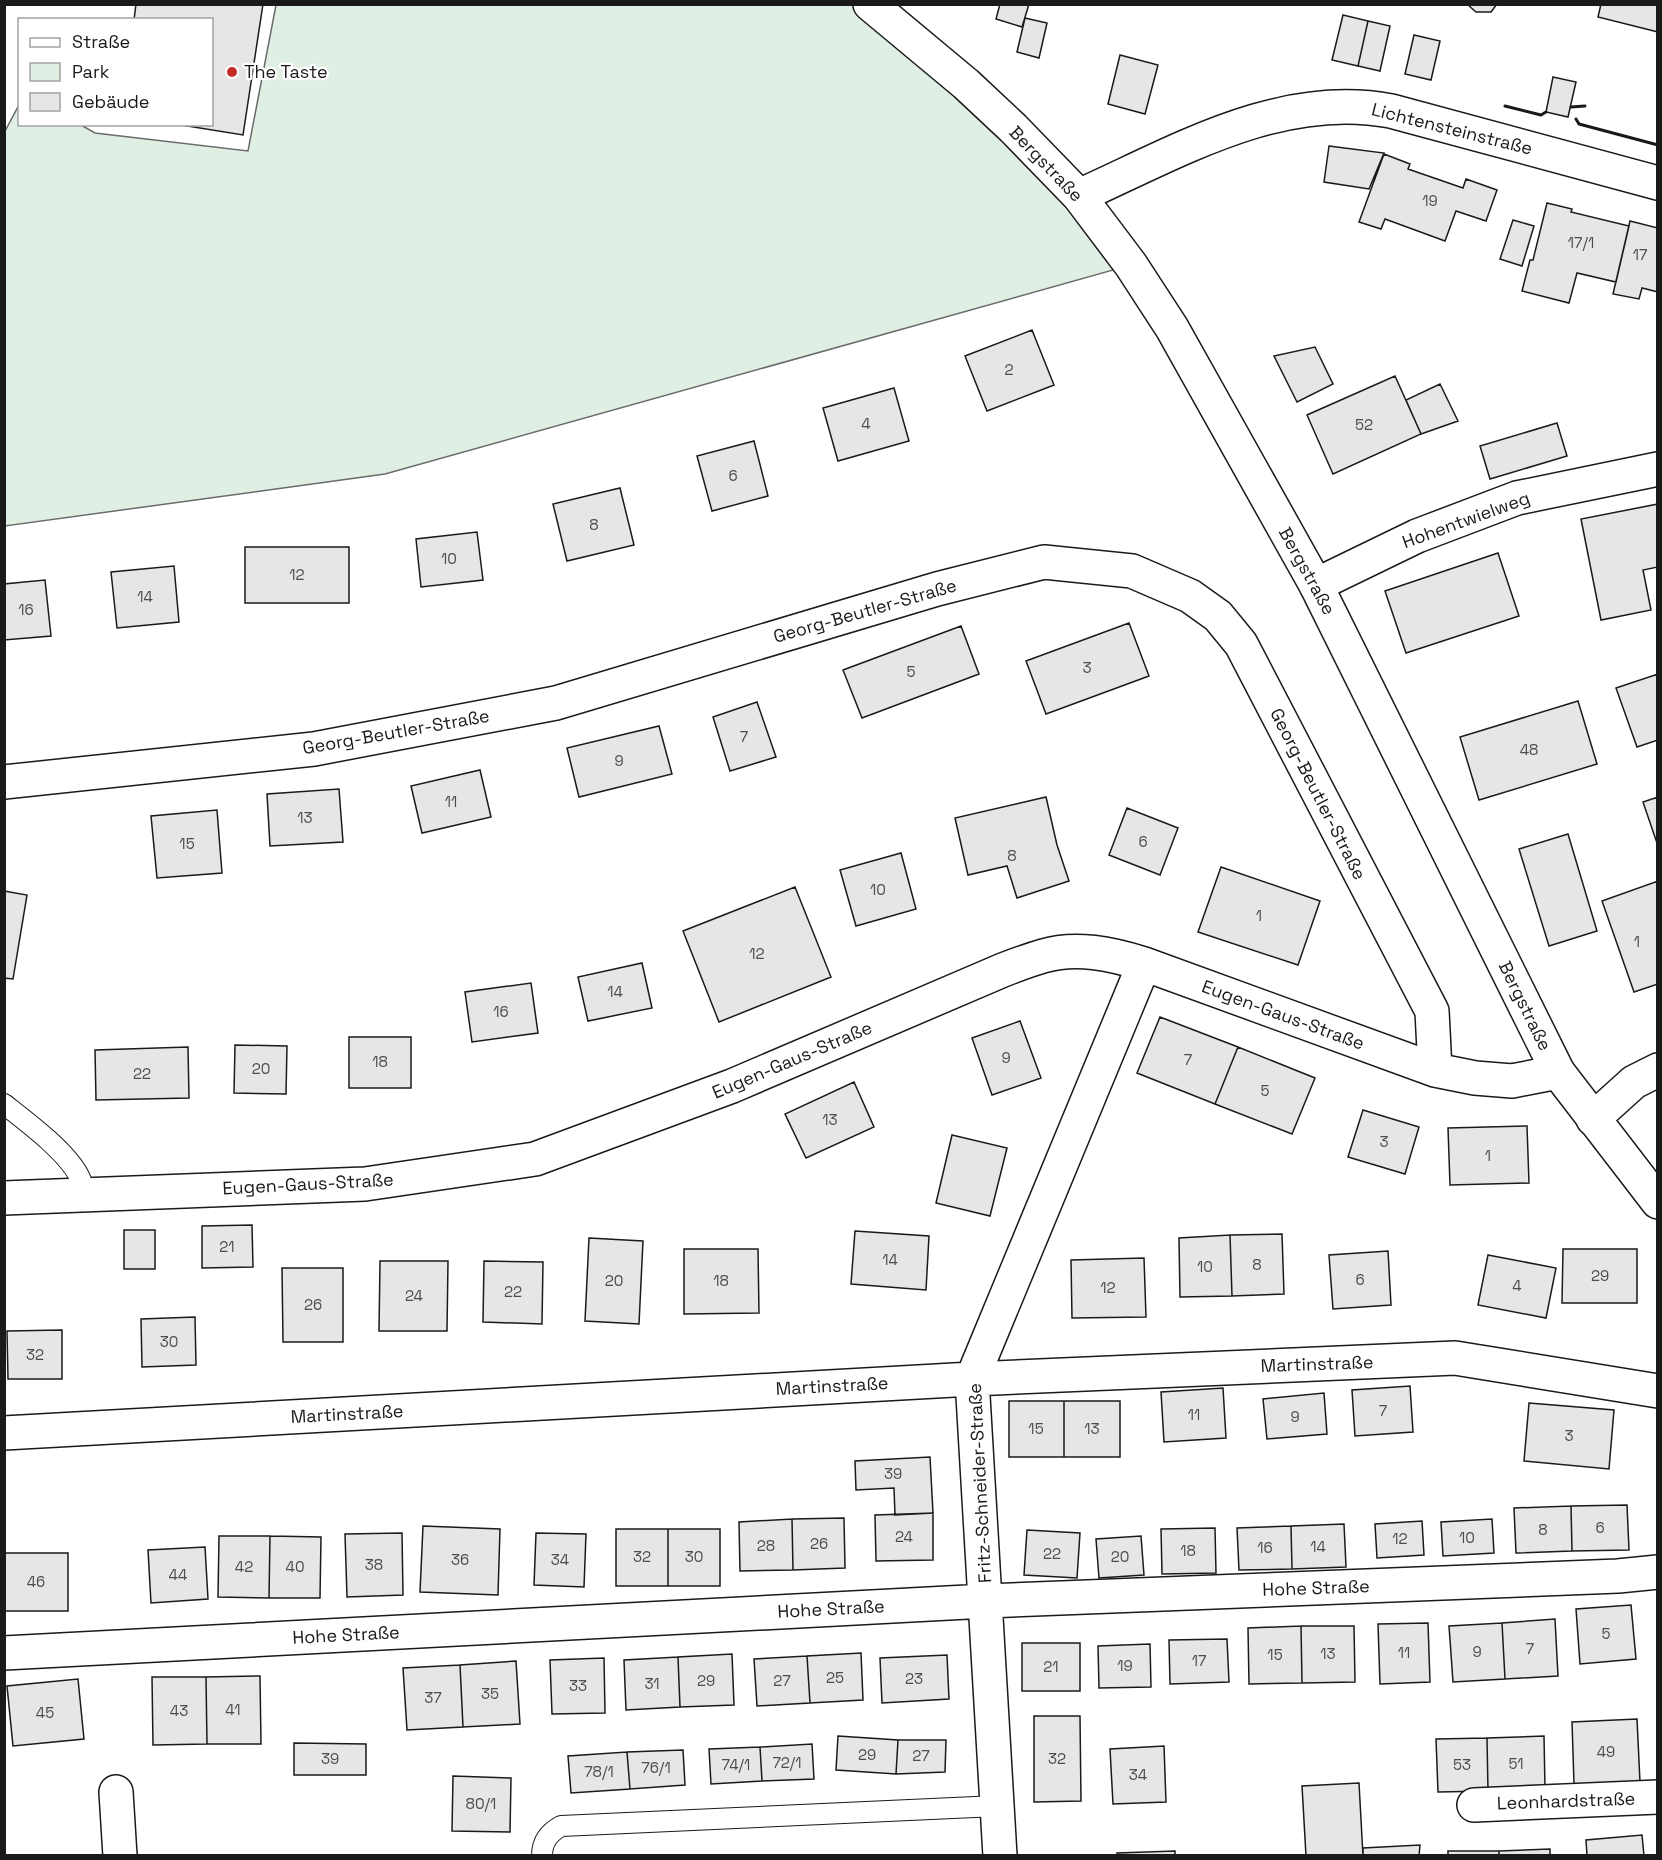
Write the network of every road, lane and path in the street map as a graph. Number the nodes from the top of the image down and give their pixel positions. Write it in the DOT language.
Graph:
graph roads {
  1 [pos="870,4"];
  2 [pos="1658,183"];
  3 [pos="1079,196"];
  4 [pos="1658,469"];
  5 [pos="1316,585"];
  6 [pos="4,782"];
  7 [pos="1144,964"];
  8 [pos="1435,1070"];
  9 [pos="1658,1070"];
  10 [pos="1557,1072"];
  11 [pos="4,1104"];
  12 [pos="1593,1119"];
  13 [pos="86,1194"];
  14 [pos="4,1198"];
  15 [pos="1658,1202"];
  16 [pos="972,1378"];
  17 [pos="1658,1390"];
  18 [pos="4,1433"];
  19 [pos="1658,1572"];
  20 [pos="986,1601"];
  21 [pos="4,1653"];
  22 [pos="116,1792"];
  23 [pos="1658,1797"];
  24 [pos="1474,1805"];
  25 [pos="997,1806"];
  26 [pos="120,1856"];
  27 [pos="542,1856"];
  28 [pos="1000,1856"];
  1 -- 3 [label="street, Bergstraße"];
  2 -- 3 [label="street, Lichtensteinstraße"];
  3 -- 5 [label="street, Bergstraße"];
  4 -- 5 [label="street, Hohentwielweg"];
  5 -- 10 [label="street, Bergstraße"];
  6 -- 8 [label="street, Georg-Beutler-Straße"];
  7 -- 8 [label="street, Eugen-Gaus-Straße"];
  7 -- 13 [label="street, Eugen-Gaus-Straße"];
  7 -- 16 [label="street, Fritz-Schneider-Straße"];
  8 -- 10 [label="street, Eugen-Gaus-Straße"];
  9 -- 12 [label="street"];
  10 -- 12 [label="street, Bergstraße"];
  11 -- 13 [label="lane"];
  12 -- 15 [label="street, Bergstraße"];
  13 -- 14 [label="street, Eugen-Gaus-Straße"];
  16 -- 17 [label="street, Martinstraße"];
  16 -- 18 [label="street, Martinstraße"];
  16 -- 20 [label="street, Fritz-Schneider-Straße"];
  19 -- 20 [label="street, Hohe Straße"];
  20 -- 21 [label="street, Hohe Straße"];
  20 -- 25 [label="street, Fritz-Schneider-Straße"];
  22 -- 26 [label="street"];
  23 -- 24 [label="street, Leonhardstraße"];
  25 -- 27 [label="lane"];
  25 -- 28 [label="street, Fritz-Schneider-Straße"];
}
